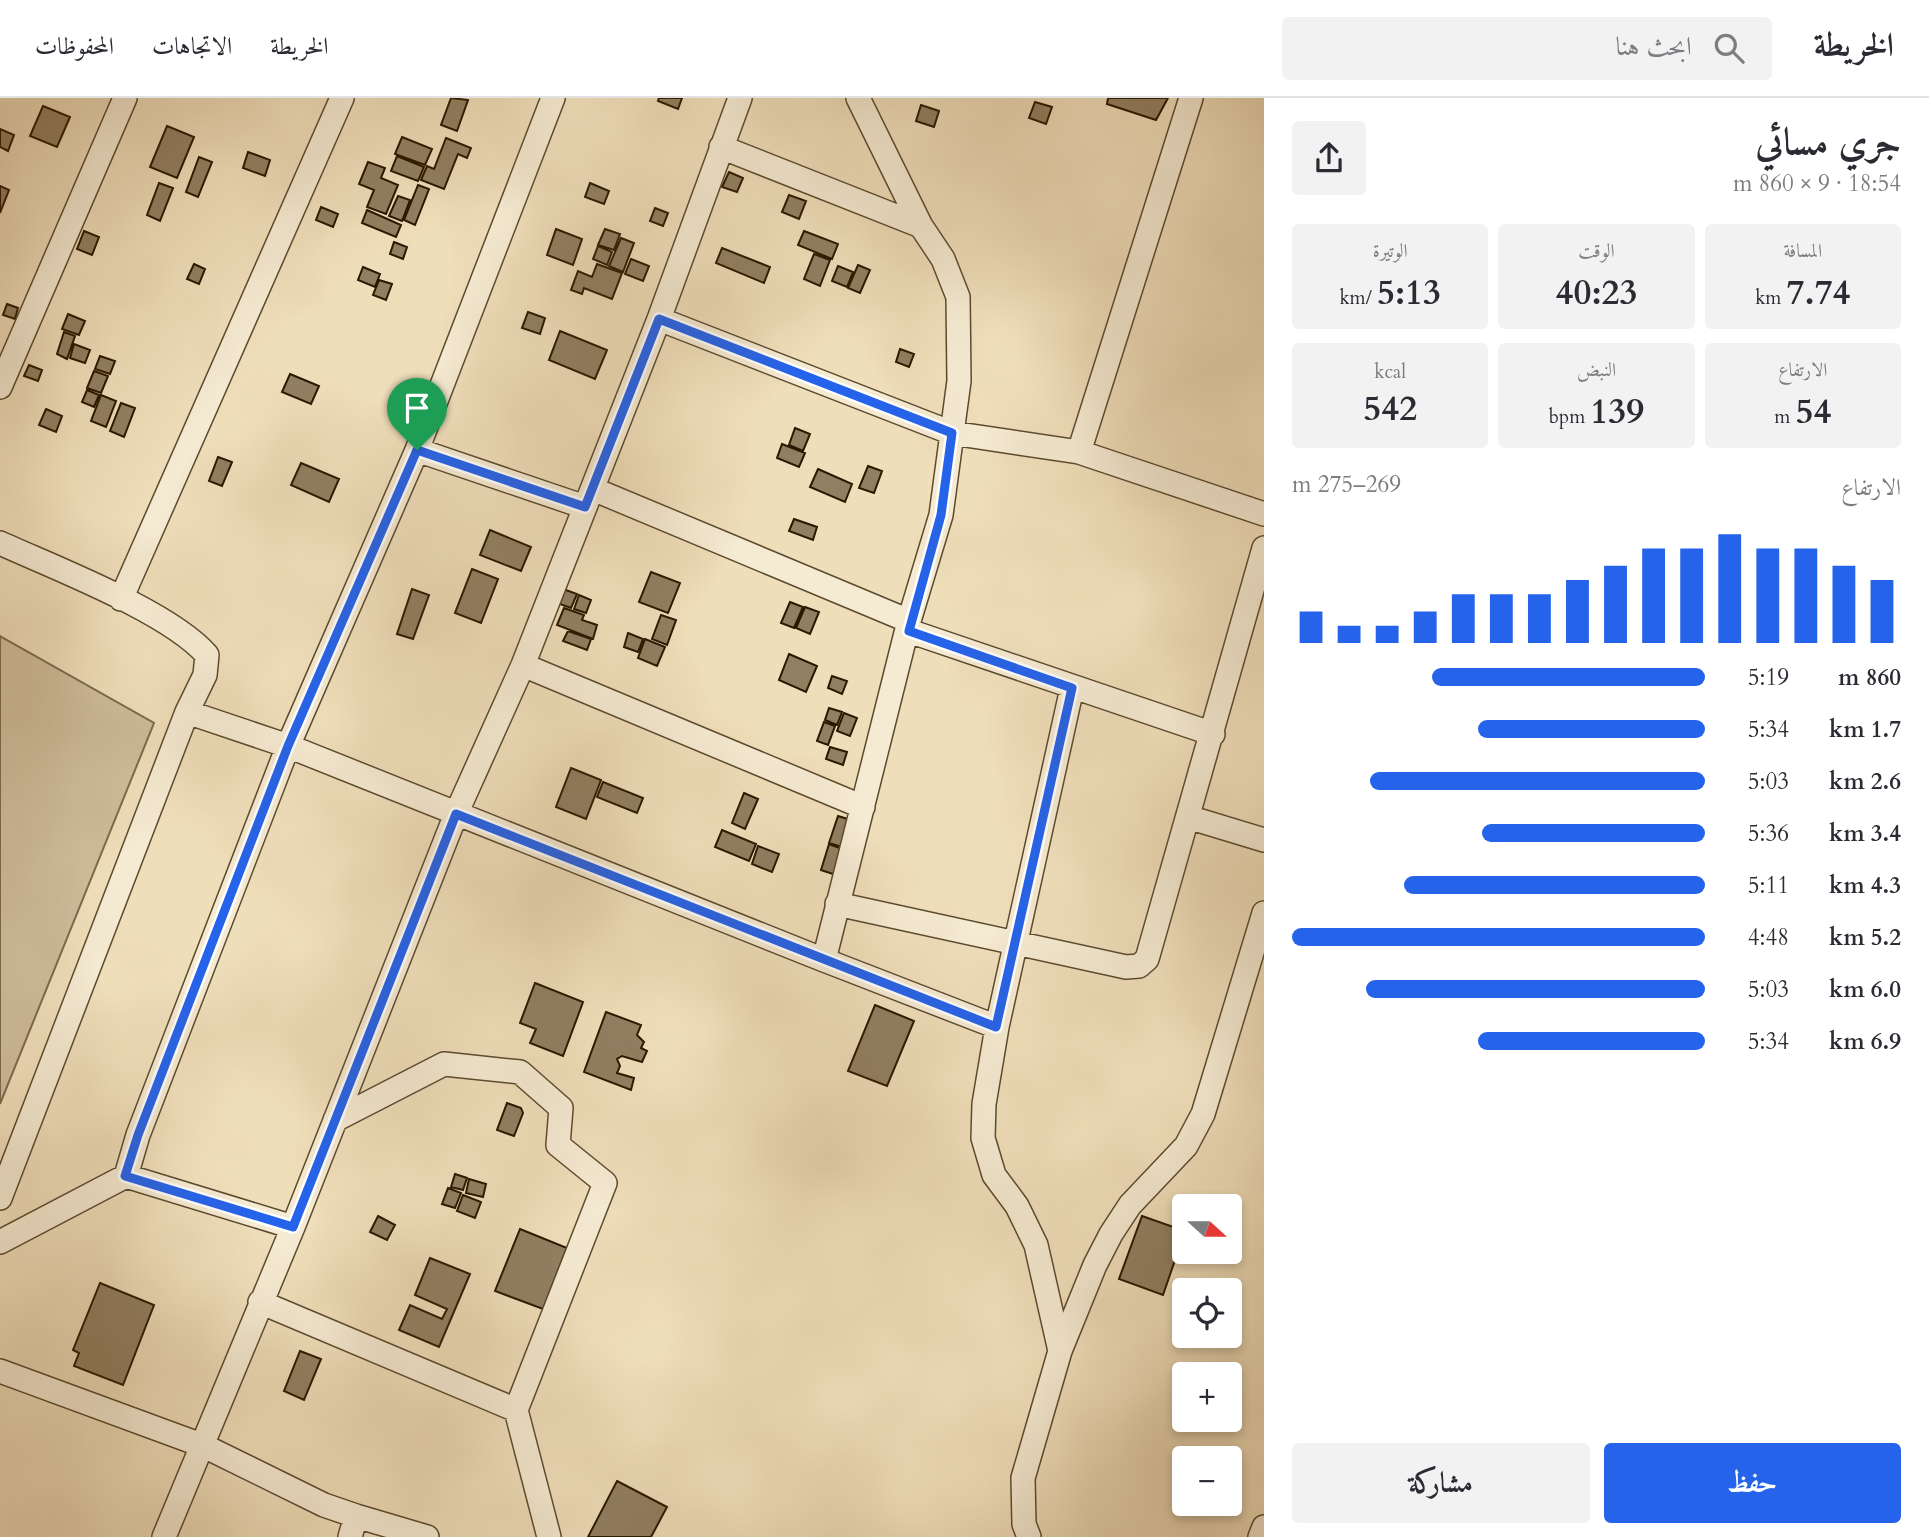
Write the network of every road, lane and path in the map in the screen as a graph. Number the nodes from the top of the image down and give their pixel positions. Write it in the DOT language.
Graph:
graph roads {
  1 [pos="125,98"];
  2 [pos="342,98"];
  3 [pos="552,98"];
  4 [pos="740,98"];
  5 [pos="858,98"];
  6 [pos="1191,98"];
  7 [pos="721,147"];
  8 [pos="921,226"];
  9 [pos="659,319"];
  10 [pos="0,387"];
  11 [pos="952,433"];
  12 [pos="417,450"];
  13 [pos="1079,452"];
  14 [pos="589,498"];
  15 [pos="1264,514"];
  16 [pos="0,543"];
  17 [pos="1264,548"];
  18 [pos="121,599"];
  19 [pos="909,626"];
  20 [pos="523,665"];
  21 [pos="1072,688"];
  22 [pos="187,712"];
  23 [pos="1213,734"];
  24 [pos="288,746"];
  25 [pos="863,807"];
  26 [pos="456,814"];
  27 [pos="1188,817"];
  28 [pos="1264,840"];
  29 [pos="837,904"];
  30 [pos="1264,914"];
  31 [pos="1017,942"];
  32 [pos="824,960"];
  33 [pos="996,1027"];
  34 [pos="335,1120"];
  35 [pos="125,1176"];
  36 [pos="0,1198"];
  37 [pos="293,1227"];
  38 [pos="0,1242"];
  39 [pos="260,1302"];
  40 [pos="1060,1351"];
  41 [pos="0,1371"];
  42 [pos="516,1410"];
  43 [pos="204,1446"];
  44 [pos="353,1527"];
  45 [pos="1264,1527"];
  46 [pos="164,1537"];
  47 [pos="428,1537"];
  48 [pos="549,1537"];
  49 [pos="1029,1537"];
  50 [pos="1260,1537"];
  1 -- 10 [label="street"];
  2 -- 18 [label="street"];
  3 -- 12 [label="street"];
  4 -- 7 [label="street"];
  5 -- 8 [label="street"];
  6 -- 13 [label="street"];
  7 -- 8 [label="street"];
  7 -- 9 [label="street"];
  8 -- 11 [label="street"];
  9 -- 11 [label="street"];
  9 -- 14 [label="street"];
  11 -- 13 [label="street"];
  11 -- 19 [label="street"];
  12 -- 14 [label="street"];
  12 -- 24 [label="street"];
  13 -- 15 [label="street"];
  14 -- 19 [label="street"];
  14 -- 20 [label="street"];
  16 -- 18 [label="street"];
  17 -- 23 [label="street"];
  18 -- 22 [label="street"];
  19 -- 21 [label="street"];
  19 -- 25 [label="street"];
  20 -- 25 [label="street"];
  20 -- 26 [label="street"];
  21 -- 23 [label="street"];
  21 -- 31 [label="street"];
  22 -- 24 [label="street"];
  22 -- 36 [label="street"];
  23 -- 27 [label="street"];
  24 -- 26 [label="street"];
  24 -- 35 [label="street"];
  25 -- 29 [label="street"];
  26 -- 32 [label="street"];
  26 -- 34 [label="street"];
  27 -- 28 [label="street"];
  27 -- 31 [label="street"];
  29 -- 31 [label="street"];
  29 -- 32 [label="street"];
  30 -- 40 [label="street"];
  31 -- 33 [label="street"];
  32 -- 33 [label="street"];
  33 -- 40 [label="street"];
  34 -- 37 [label="street"];
  34 -- 42 [label="street"];
  35 -- 37 [label="street"];
  35 -- 38 [label="street"];
  37 -- 39 [label="street"];
  39 -- 42 [label="street"];
  39 -- 43 [label="street"];
  40 -- 49 [label="street"];
  41 -- 43 [label="street"];
  42 -- 48 [label="street"];
  43 -- 44 [label="street"];
  43 -- 46 [label="street"];
  44 -- 47 [label="street"];
  45 -- 50 [label="street"];
}
